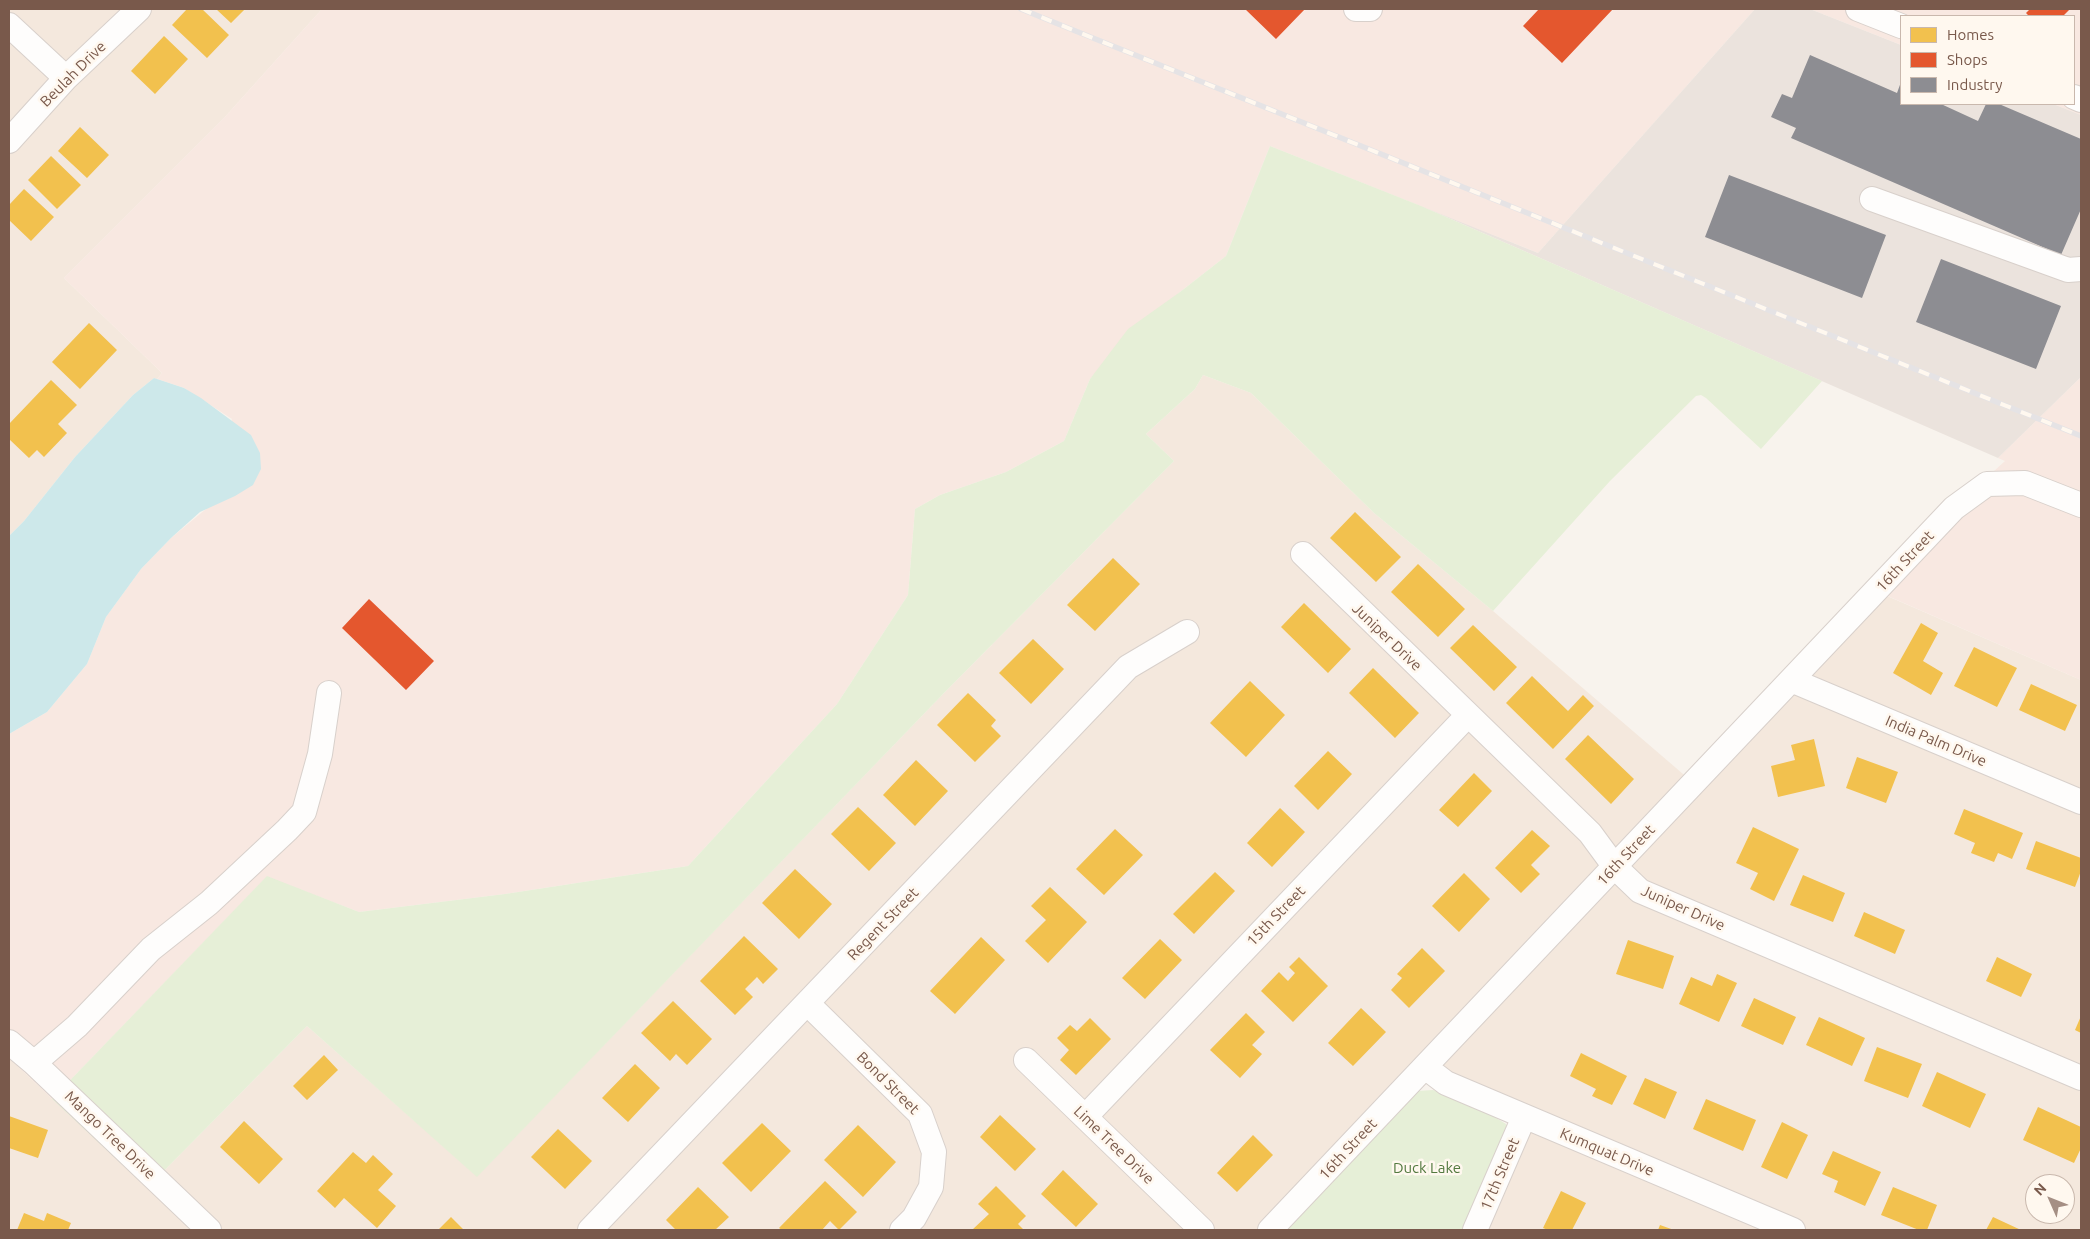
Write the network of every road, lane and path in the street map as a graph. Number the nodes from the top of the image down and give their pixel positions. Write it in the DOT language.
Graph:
graph roads {
  1 [pos="139,9"];
  2 [pos="1356,9"];
  3 [pos="1370,9"];
  4 [pos="1858,9"];
  5 [pos="9,25"];
  6 [pos="1900,26"];
  7 [pos="66,78"];
  8 [pos="9,141"];
  9 [pos="1872,199"];
  10 [pos="2081,269"];
  11 [pos="2081,505"];
  12 [pos="1303,554"];
  13 [pos="1188,632"];
  14 [pos="1791,680"];
  15 [pos="329,694"];
  16 [pos="1467,716"];
  17 [pos="2081,802"];
  18 [pos="1615,867"];
  19 [pos="807,1003"];
  20 [pos="9,1042"];
  21 [pos="1026,1060"];
  22 [pos="34,1063"];
  23 [pos="1425,1067"];
  24 [pos="2081,1078"];
  25 [pos="1085,1117"];
  26 [pos="1524,1117"];
  27 [pos="209,1230"];
  28 [pos="590,1230"];
  29 [pos="902,1230"];
  30 [pos="1202,1230"];
  31 [pos="1270,1230"];
  32 [pos="1475,1230"];
  33 [pos="1793,1230"];
  1 -- 7 [label="street, Beulah Drive"];
  2 -- 3 [label="street"];
  4 -- 6 [label="street"];
  5 -- 7 [label="street"];
  7 -- 8 [label="street, Beulah Drive"];
  9 -- 10 [label="street"];
  11 -- 14 [label="street, 16th Street"];
  12 -- 16 [label="street, Juniper Drive"];
  13 -- 19 [label="street, Regent Street"];
  14 -- 17 [label="street, India Palm Drive"];
  14 -- 18 [label="street, 16th Street"];
  15 -- 22 [label="street"];
  16 -- 18 [label="street, Juniper Drive"];
  16 -- 25 [label="street, 15th Street"];
  18 -- 23 [label="street, 16th Street"];
  18 -- 24 [label="street, Juniper Drive"];
  19 -- 28 [label="street, Regent Street"];
  19 -- 29 [label="street, Bond Street"];
  20 -- 22 [label="street, Mango Tree Drive"];
  21 -- 25 [label="street, Lime Tree Drive"];
  22 -- 27 [label="street, Mango Tree Drive"];
  23 -- 26 [label="street, Kumquat Drive"];
  23 -- 31 [label="street, 16th Street"];
  25 -- 30 [label="street, Lime Tree Drive"];
  26 -- 32 [label="street, 17th Street"];
  26 -- 33 [label="street, Kumquat Drive"];
}
